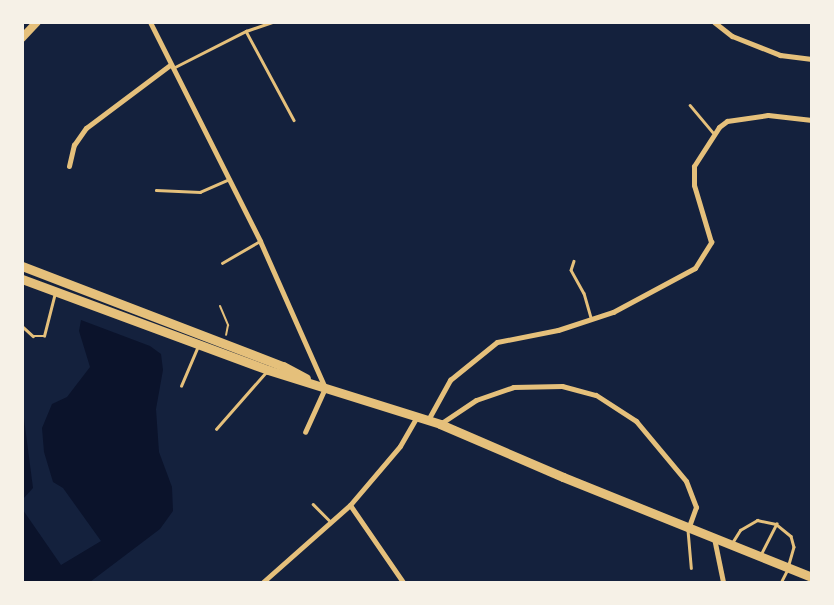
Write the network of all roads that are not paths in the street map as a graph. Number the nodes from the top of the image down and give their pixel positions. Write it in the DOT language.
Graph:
graph roads {
  1 [pos="37,22"];
  2 [pos="150,22"];
  3 [pos="272,22"];
  4 [pos="714,22"];
  5 [pos="246,31"];
  6 [pos="22,38"];
  7 [pos="812,59"];
  8 [pos="171,66"];
  9 [pos="690,105"];
  10 [pos="294,120"];
  11 [pos="812,120"];
  12 [pos="713,132"];
  13 [pos="69,166"];
  14 [pos="228,179"];
  15 [pos="156,190"];
  16 [pos="260,241"];
  17 [pos="574,261"];
  18 [pos="222,262"];
  19 [pos="22,266"];
  20 [pos="22,279"];
  21 [pos="64,282"];
  22 [pos="56,293"];
  23 [pos="591,319"];
  24 [pos="22,326"];
  25 [pos="198,345"];
  26 [pos="268,370"];
  27 [pos="181,386"];
  28 [pos="322,387"];
  29 [pos="417,416"];
  30 [pos="428,420"];
  31 [pos="440,424"];
  32 [pos="216,429"];
  33 [pos="304,432"];
  34 [pos="313,504"];
  35 [pos="350,505"];
  36 [pos="332,523"];
  37 [pos="776,524"];
  38 [pos="689,526"];
  39 [pos="714,538"];
  40 [pos="732,544"];
  41 [pos="761,556"];
  42 [pos="789,567"];
  43 [pos="690,568"];
  44 [pos="811,576"];
  45 [pos="263,582"];
  46 [pos="403,582"];
  47 [pos="724,582"];
  48 [pos="781,582"];
  1 -- 6 [label="main road"];
  2 -- 8 [label="street"];
  3 -- 5 [label="lane"];
  4 -- 7 [label="street"];
  5 -- 8 [label="lane"];
  5 -- 10 [label="lane"];
  8 -- 13 [label="street"];
  8 -- 14 [label="street"];
  9 -- 12 [label="lane"];
  11 -- 12 [label="street"];
  12 -- 23 [label="street"];
  14 -- 15 [label="lane"];
  14 -- 16 [label="street"];
  16 -- 18 [label="lane"];
  16 -- 28 [label="street"];
  17 -- 23 [label="lane"];
  19 -- 21 [label="highway"];
  20 -- 22 [label="highway"];
  21 -- 22 [label="lane"];
  21 -- 28 [label="highway"];
  22 -- 24 [label="lane"];
  22 -- 25 [label="highway"];
  23 -- 30 [label="street"];
  25 -- 26 [label="highway"];
  25 -- 27 [label="lane"];
  26 -- 28 [label="highway"];
  26 -- 32 [label="lane"];
  28 -- 29 [label="highway"];
  28 -- 33 [label="street"];
  29 -- 30 [label="highway"];
  29 -- 35 [label="street"];
  30 -- 31 [label="highway"];
  31 -- 38 [label="highway"];
  31 -- 38 [label="street"];
  34 -- 36 [label="lane"];
  35 -- 36 [label="street"];
  35 -- 46 [label="street"];
  36 -- 45 [label="street"];
  37 -- 40 [label="lane"];
  37 -- 41 [label="lane"];
  37 -- 42 [label="lane"];
  38 -- 39 [label="highway"];
  38 -- 43 [label="lane"];
  39 -- 40 [label="highway"];
  39 -- 47 [label="street"];
  40 -- 41 [label="highway"];
  41 -- 42 [label="highway"];
  42 -- 44 [label="highway"];
  42 -- 48 [label="lane"];
}
